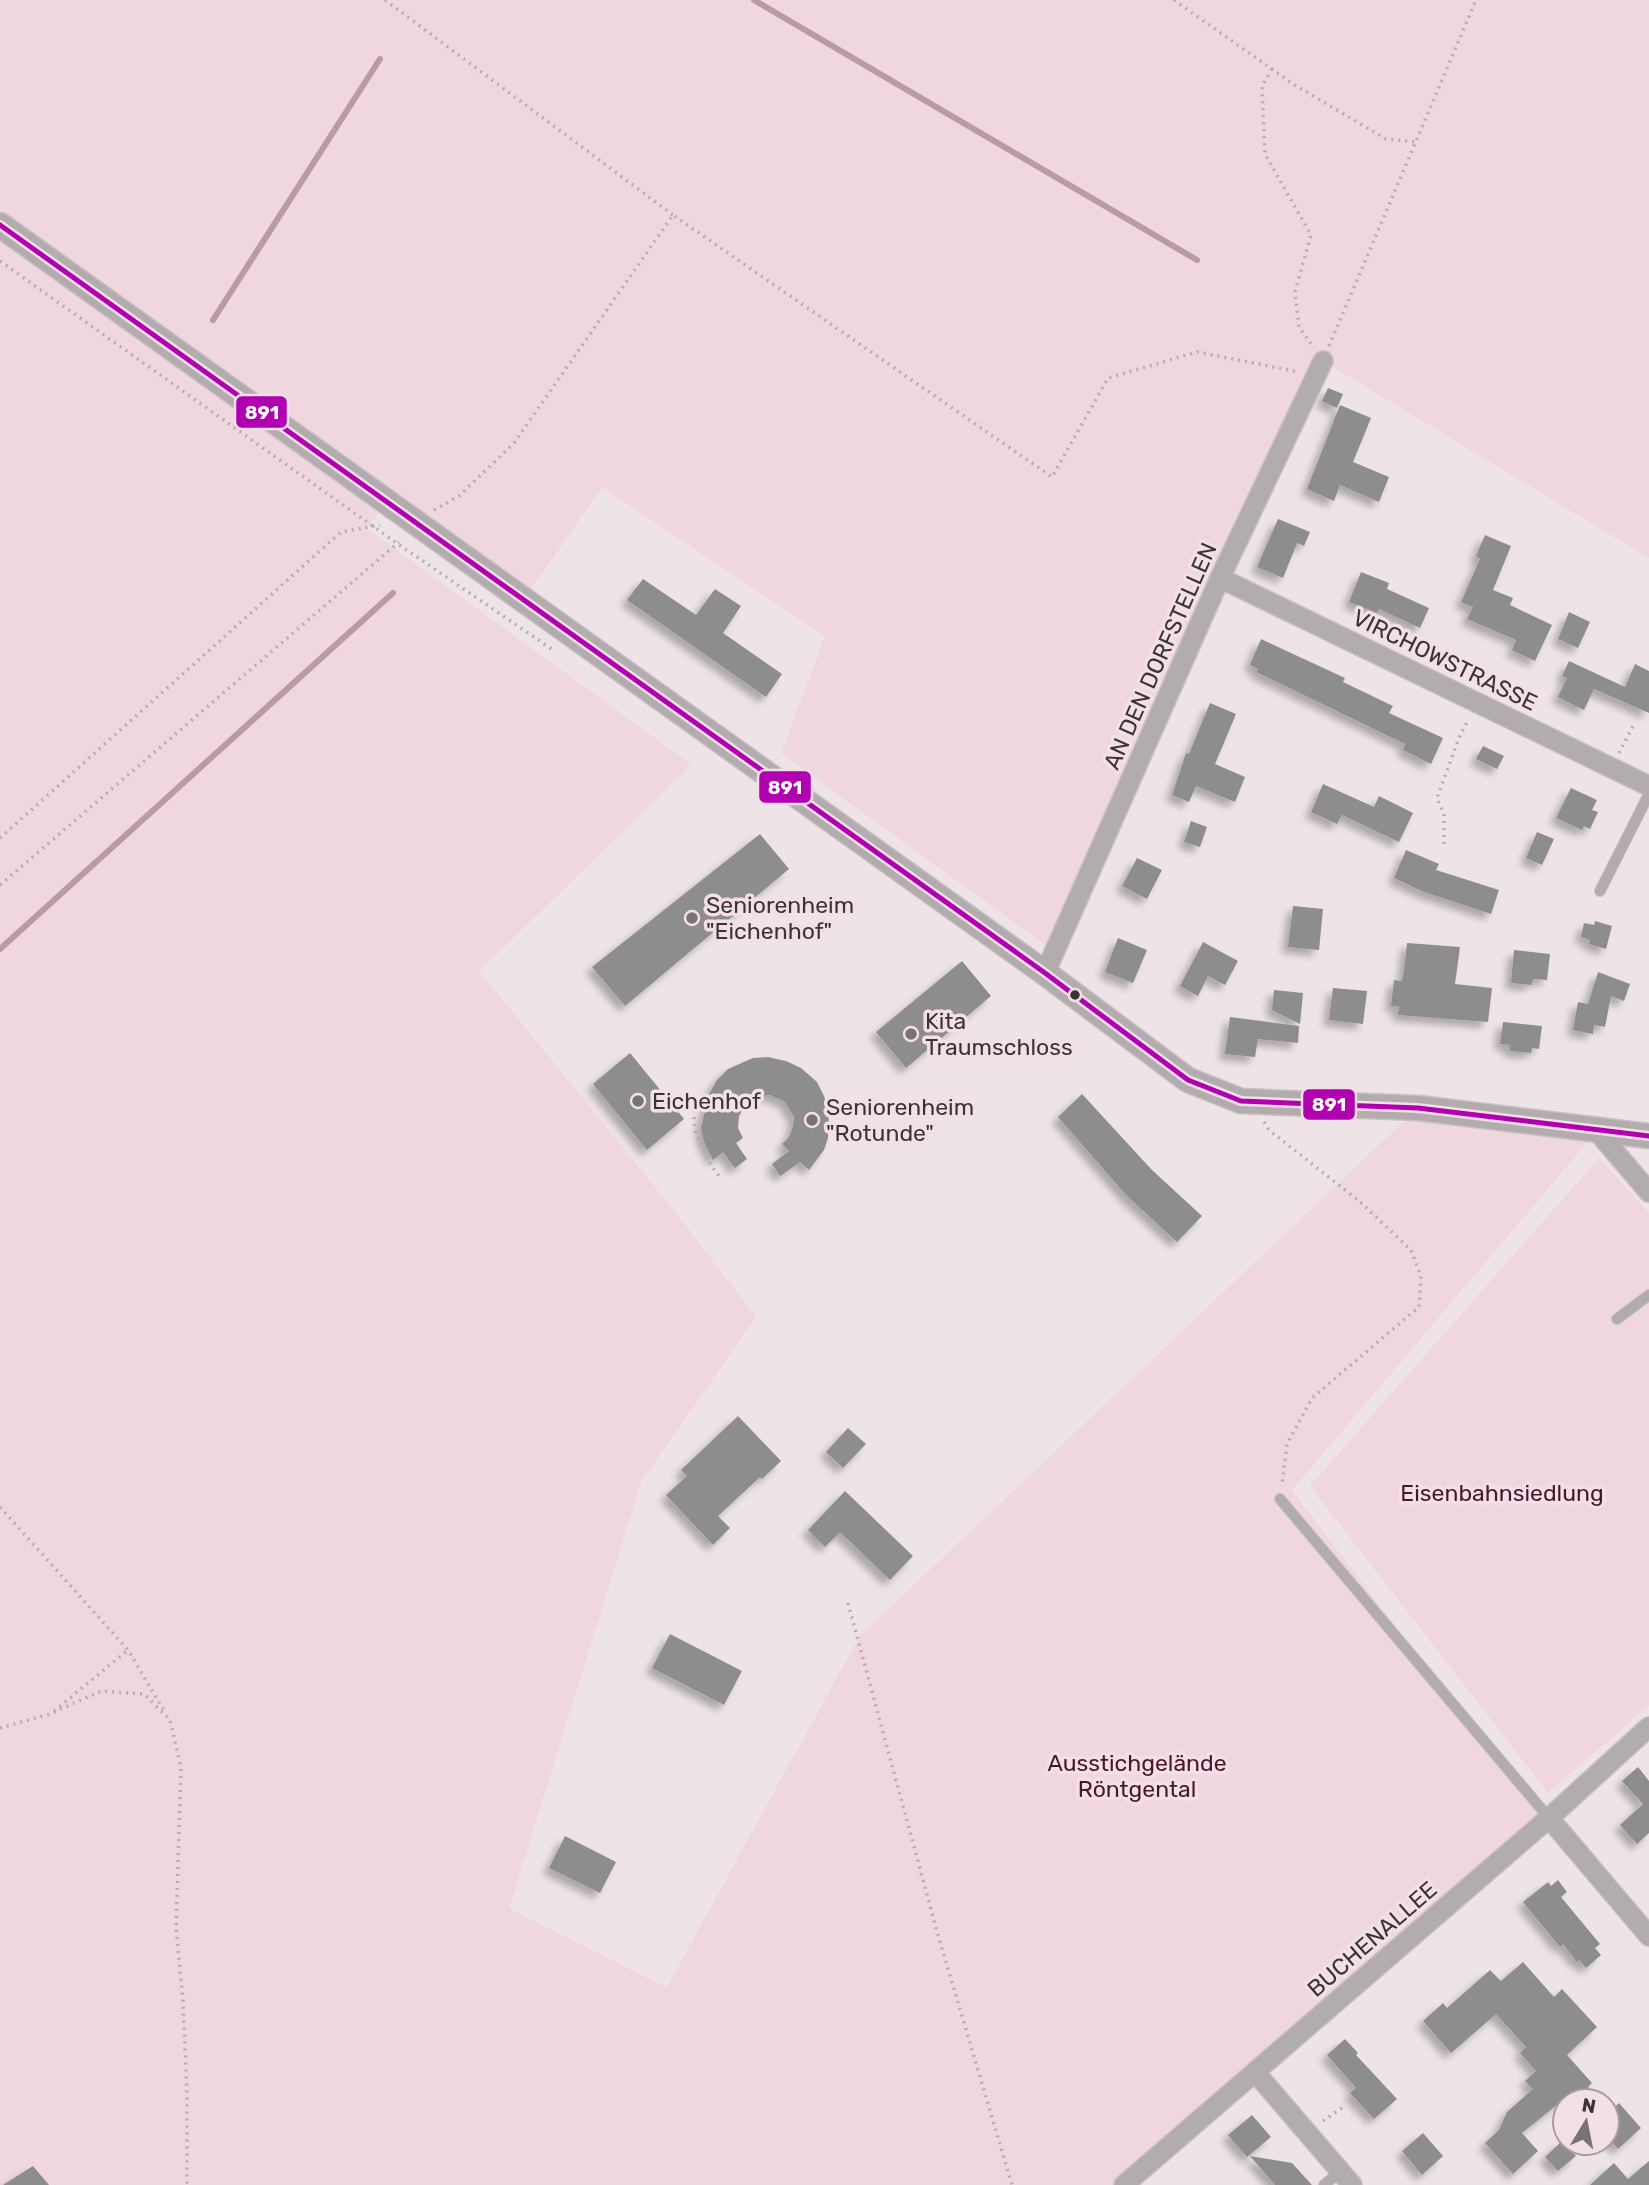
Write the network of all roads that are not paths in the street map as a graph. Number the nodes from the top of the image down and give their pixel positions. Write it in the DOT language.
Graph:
graph roads {
  1 [pos="0,225"];
  2 [pos="1320,368"];
  3 [pos="1220,578"];
  4 [pos="1649,786"];
  5 [pos="1649,794"];
  6 [pos="1600,891"];
  7 [pos="1045,973"];
  8 [pos="1597,1131"];
  9 [pos="1649,1136"];
  10 [pos="1649,1192"];
  11 [pos="1649,1295"];
  12 [pos="1617,1319"];
  13 [pos="1280,1499"];
  14 [pos="1649,1727"];
  15 [pos="1549,1818"];
  16 [pos="1649,1936"];
  17 [pos="1256,2073"];
  18 [pos="1346,2178"];
  19 [pos="1125,2185"];
  20 [pos="1324,2185"];
  1 -- 7 [label="street"];
  2 -- 3 [label="street, AN DEN DORFSTELLEN"];
  3 -- 4 [label="street, VIRCHOWSTRASSE"];
  3 -- 7 [label="street, AN DEN DORFSTELLEN"];
  5 -- 6 [label="lane"];
  7 -- 8 [label="street"];
  8 -- 9 [label="street"];
  8 -- 10 [label="street"];
  11 -- 12 [label="lane"];
  13 -- 15 [label="lane"];
  14 -- 15 [label="street, BUCHENALLEE"];
  15 -- 16 [label="street"];
  15 -- 17 [label="street, BUCHENALLEE"];
  17 -- 18 [label="street"];
  17 -- 19 [label="street, BUCHENALLEE"];
  18 -- 20 [label="lane"];
}
